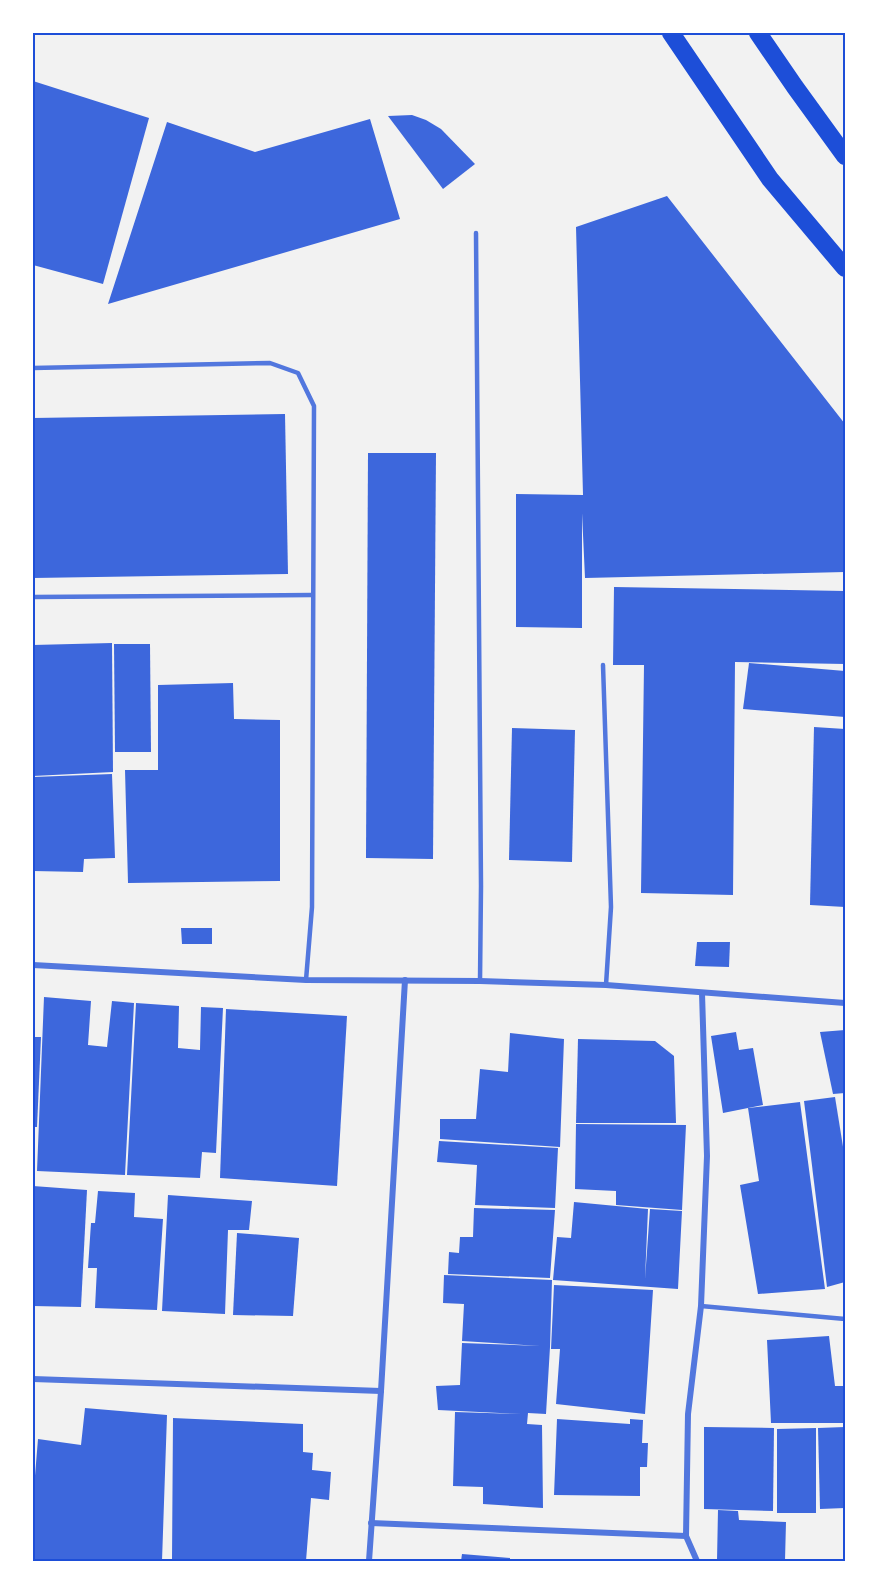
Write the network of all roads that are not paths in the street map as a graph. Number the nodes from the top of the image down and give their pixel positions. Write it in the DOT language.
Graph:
graph roads {
  1 [pos="671,33"];
  2 [pos="758,33"];
  3 [pos="845,156"];
  4 [pos="476,232"];
  5 [pos="845,268"];
  6 [pos="33,368"];
  7 [pos="312,595"];
  8 [pos="33,597"];
  9 [pos="603,665"];
  10 [pos="33,965"];
  11 [pos="306,980"];
  12 [pos="405,980"];
  13 [pos="480,981"];
  14 [pos="606,985"];
  15 [pos="702,993"];
  16 [pos="845,1003"];
  17 [pos="701,1306"];
  18 [pos="845,1319"];
  19 [pos="33,1379"];
  20 [pos="381,1391"];
  21 [pos="371,1523"];
  22 [pos="686,1536"];
  23 [pos="369,1561"];
  24 [pos="697,1561"];
  1 -- 5 [label="highway"];
  2 -- 3 [label="highway"];
  4 -- 13 [label="lane"];
  6 -- 7 [label="lane"];
  7 -- 8 [label="lane"];
  7 -- 11 [label="lane"];
  9 -- 14 [label="lane"];
  10 -- 11 [label="street"];
  11 -- 12 [label="street"];
  12 -- 13 [label="street"];
  12 -- 20 [label="street"];
  13 -- 14 [label="street"];
  14 -- 15 [label="street"];
  15 -- 16 [label="street"];
  15 -- 17 [label="street"];
  17 -- 18 [label="lane"];
  17 -- 22 [label="street"];
  19 -- 20 [label="street"];
  20 -- 21 [label="street"];
  21 -- 22 [label="street"];
  21 -- 23 [label="street"];
  22 -- 24 [label="street"];
}
